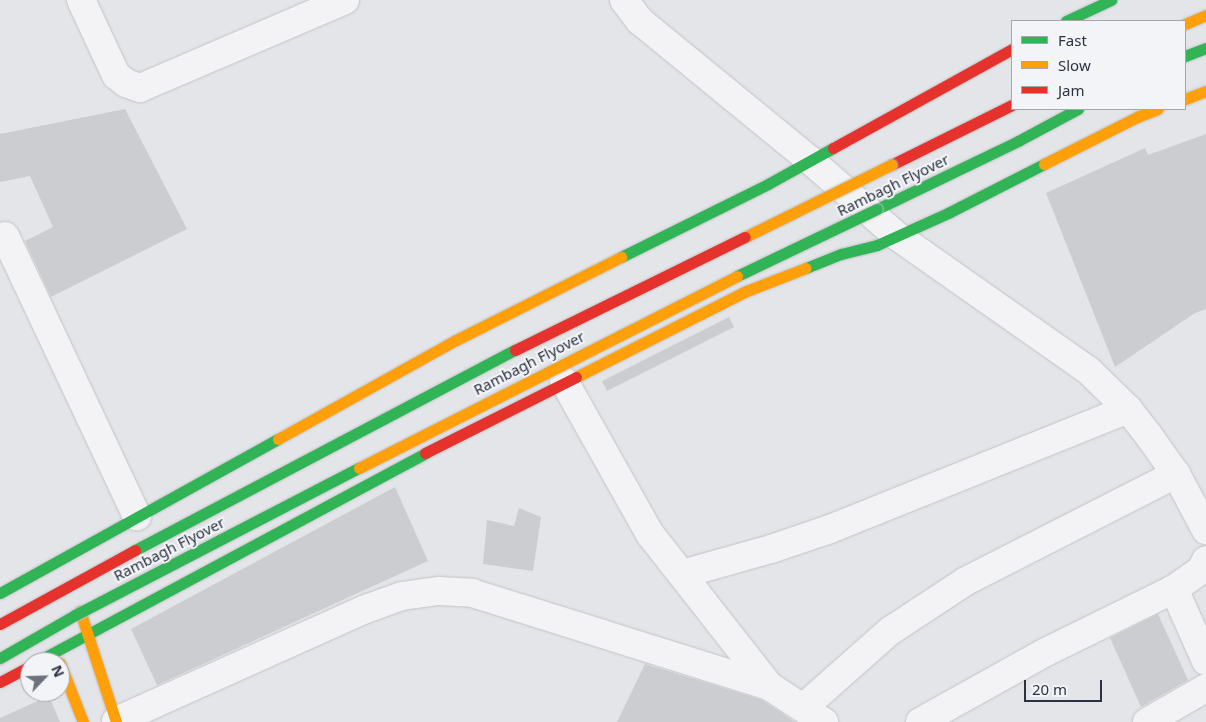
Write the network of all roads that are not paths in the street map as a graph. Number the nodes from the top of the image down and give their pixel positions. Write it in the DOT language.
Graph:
graph roads {
  1 [pos="81,0"];
  2 [pos="345,0"];
  3 [pos="624,0"];
  4 [pos="1110,0"];
  5 [pos="1206,15"];
  6 [pos="1068,20"];
  7 [pos="1186,24"];
  8 [pos="1206,48"];
  9 [pos="1011,50"];
  10 [pos="1186,56"];
  11 [pos="1206,90"];
  12 [pos="1186,98"];
  13 [pos="1011,105"];
  14 [pos="1076,110"];
  15 [pos="1155,110"];
  16 [pos="811,161"];
  17 [pos="5,236"];
  18 [pos="897,236"];
  19 [pos="564,381"];
  20 [pos="1128,409"];
  21 [pos="1176,474"];
  22 [pos="137,516"];
  23 [pos="1206,530"];
  24 [pos="65,566"];
  25 [pos="1204,566"];
  26 [pos="682,574"];
  27 [pos="25,581"];
  28 [pos="1174,589"];
  29 [pos="0,593"];
  30 [pos="0,624"];
  31 [pos="88,635"];
  32 [pos="55,652"];
  33 [pos="67,652"];
  34 [pos="0,658"];
  35 [pos="1206,661"];
  36 [pos="20,671"];
  37 [pos="0,682"];
  38 [pos="769,686"];
  39 [pos="1206,688"];
  40 [pos="70,689"];
  41 [pos="814,715"];
  42 [pos="83,722"];
  43 [pos="116,722"];
  44 [pos="920,722"];
  45 [pos="1147,722"];
  1 -- 2 [label="street"];
  3 -- 16 [label="street"];
  4 -- 6 [label="main road"];
  5 -- 7 [label="main road"];
  8 -- 10 [label="main road"];
  9 -- 16 [label="main road"];
  11 -- 12 [label="main road"];
  13 -- 30 [label="main road, Rambagh Flyover, bridge"];
  14 -- 34 [label="main road, Rambagh Flyover, bridge"];
  15 -- 18 [label="main road"];
  16 -- 18 [label="street"];
  16 -- 22 [label="main road"];
  17 -- 22 [label="street"];
  18 -- 19 [label="main road"];
  18 -- 20 [label="street"];
  19 -- 26 [label="street"];
  19 -- 31 [label="main road"];
  20 -- 21 [label="street"];
  20 -- 26 [label="street"];
  21 -- 23 [label="street"];
  21 -- 41 [label="street"];
  22 -- 24 [label="main road"];
  24 -- 27 [label="main road"];
  24 -- 31 [label="main road"];
  25 -- 28 [label="street"];
  26 -- 38 [label="street"];
  27 -- 29 [label="main road"];
  27 -- 32 [label="main road"];
  28 -- 35 [label="street"];
  28 -- 44 [label="street"];
  31 -- 33 [label="main road"];
  31 -- 43 [label="main road"];
  36 -- 37 [label="main road"];
  38 -- 41 [label="street"];
  38 -- 43 [label="street"];
  39 -- 45 [label="street"];
  40 -- 42 [label="main road"];
}
